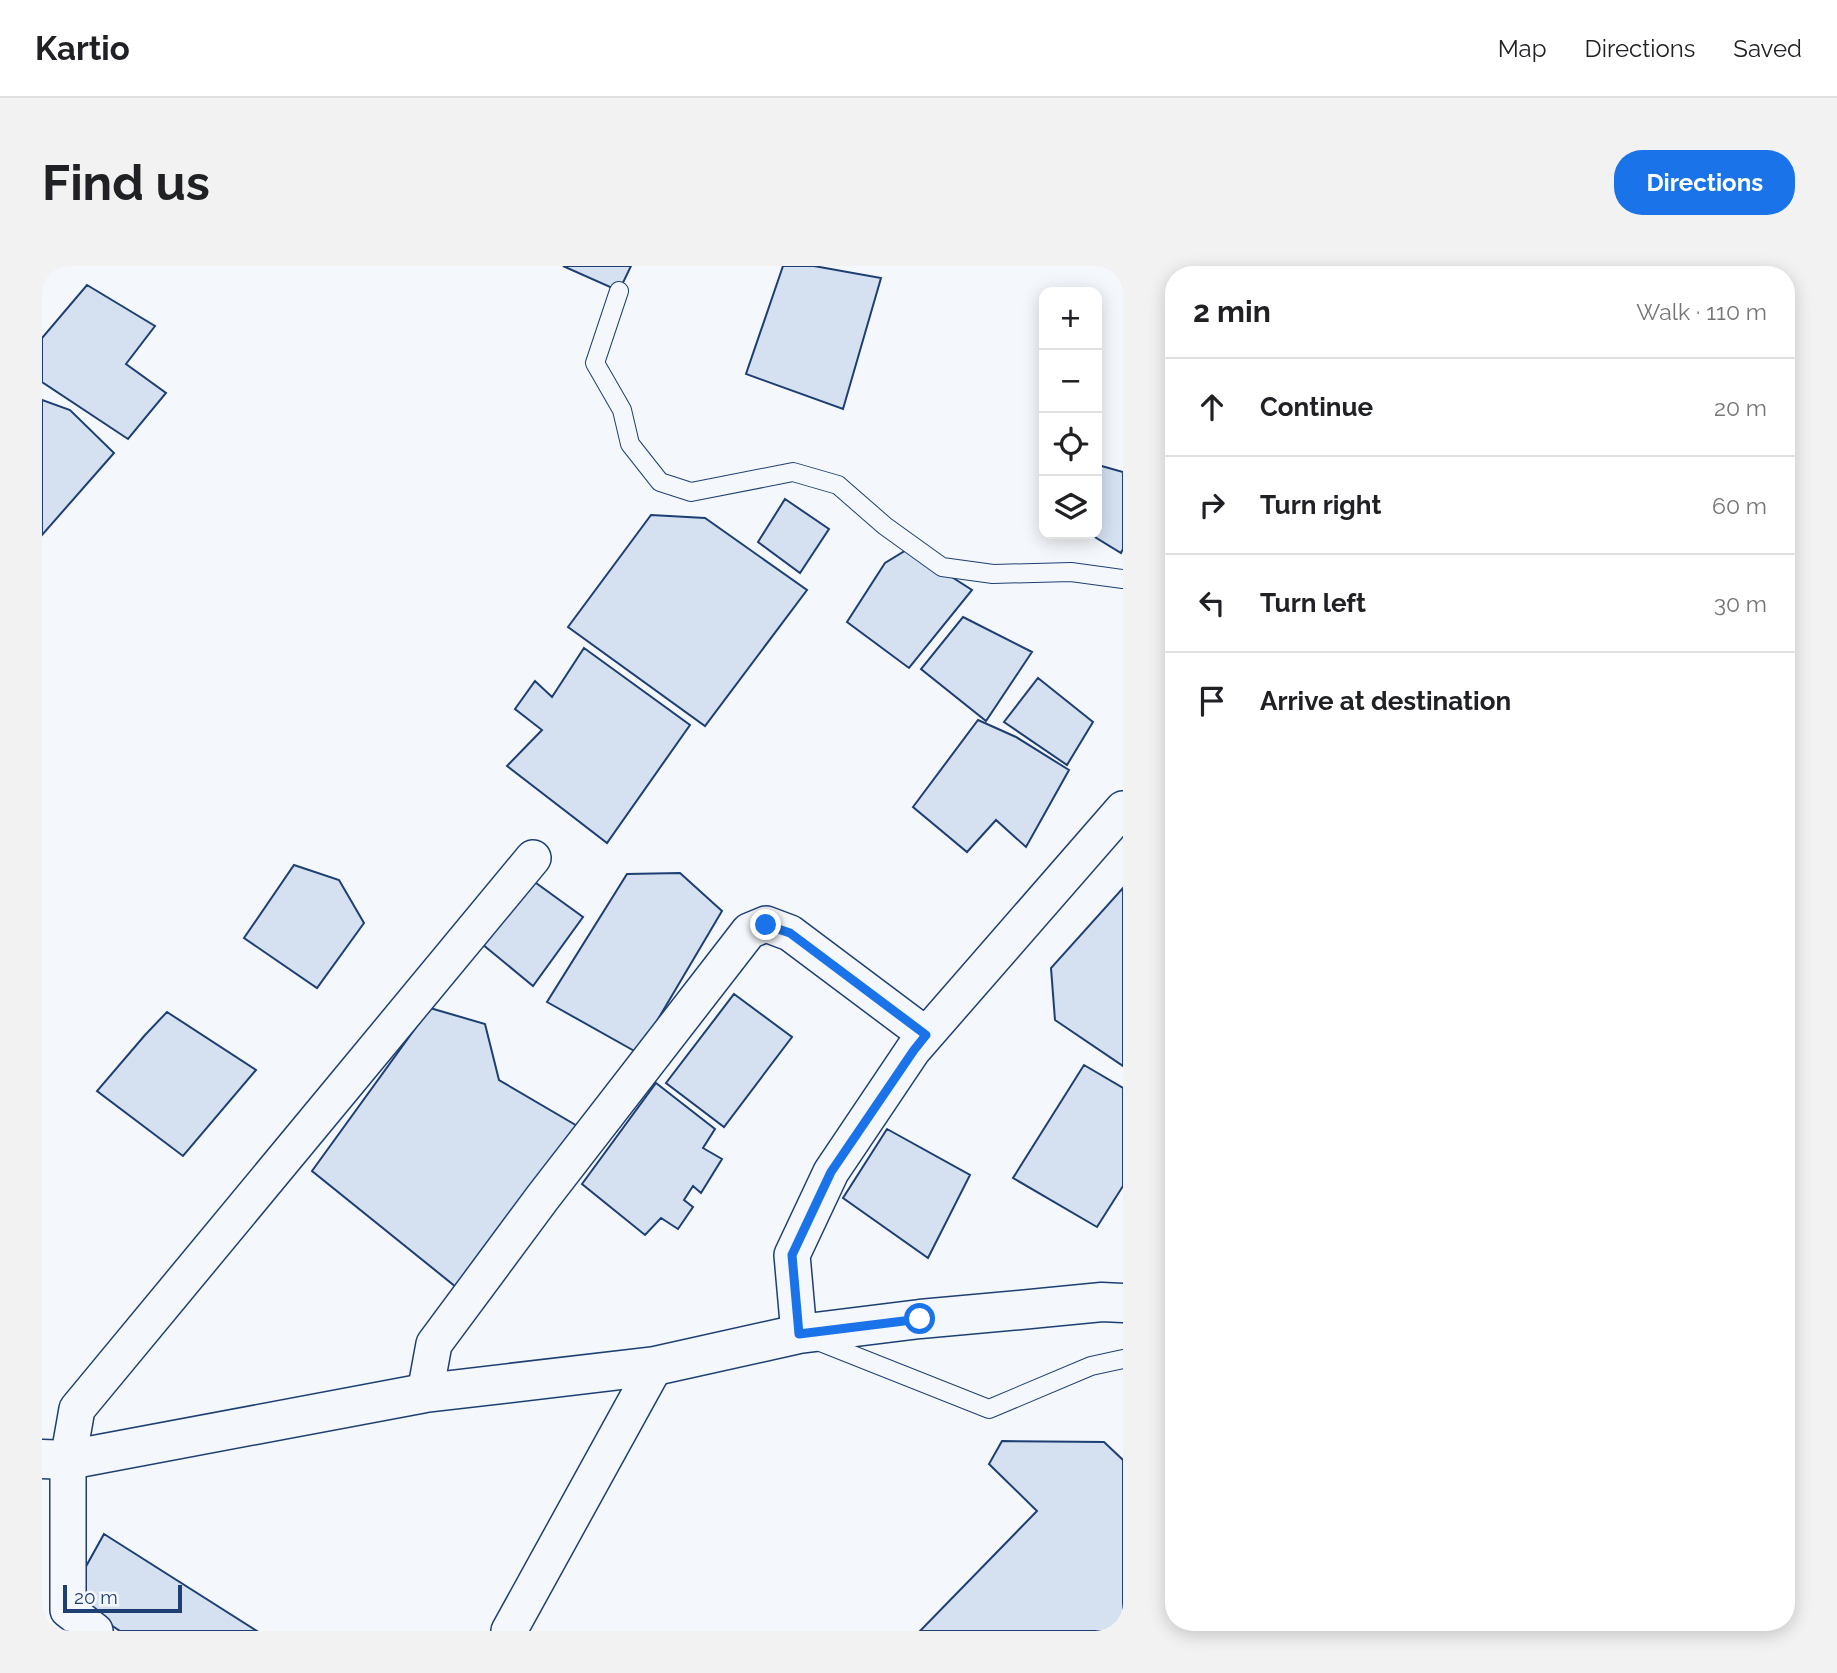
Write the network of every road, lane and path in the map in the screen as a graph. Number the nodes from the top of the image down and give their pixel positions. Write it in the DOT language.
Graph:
graph roads {
  1 [pos="619,291"];
  2 [pos="1123,579"];
  3 [pos="1123,809"];
  4 [pos="533,858"];
  5 [pos="926,1035"];
  6 [pos="1123,1303"];
  7 [pos="799,1334"];
  8 [pos="1123,1359"];
  9 [pos="655,1366"];
  10 [pos="425,1393"];
  11 [pos="55,1460"];
  12 [pos="95,1631"];
  13 [pos="509,1631"];
  1 -- 2 [label="lane"];
  3 -- 5 [label="street"];
  4 -- 11 [label="street"];
  5 -- 7 [label="street"];
  5 -- 10 [label="street"];
  6 -- 7 [label="street"];
  7 -- 8 [label="lane"];
  7 -- 9 [label="street"];
  9 -- 10 [label="street"];
  9 -- 13 [label="street"];
  10 -- 11 [label="street"];
  11 -- 12 [label="street"];
}
